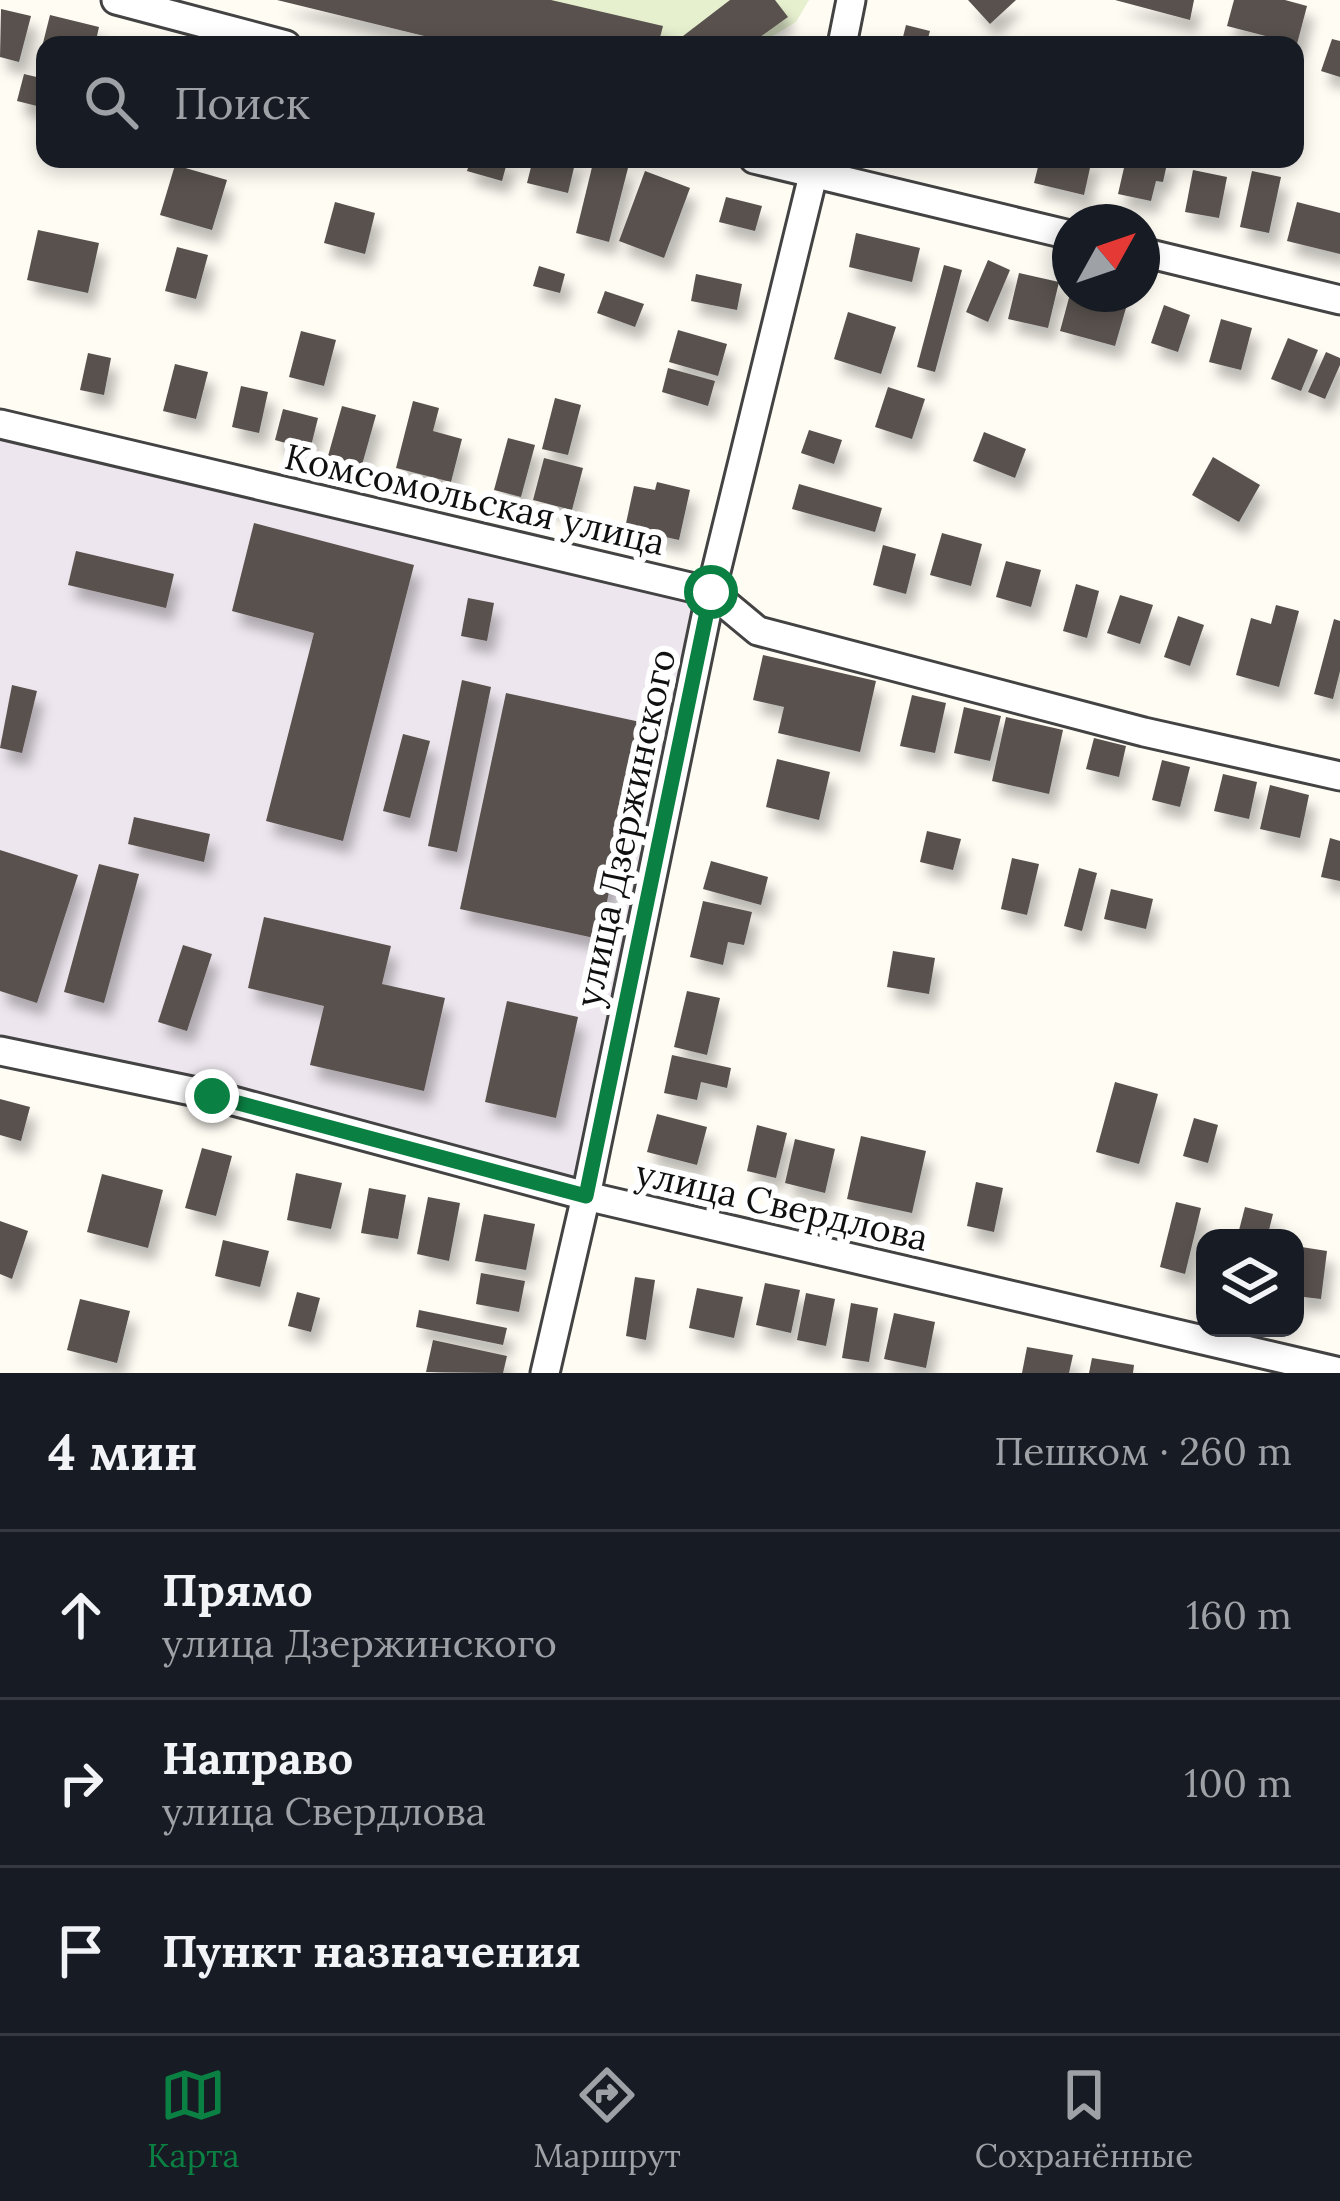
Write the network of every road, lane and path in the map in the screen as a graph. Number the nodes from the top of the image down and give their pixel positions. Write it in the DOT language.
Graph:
graph roads {
  1 [pos="116,0"];
  2 [pos="851,0"];
  3 [pos="252,36"];
  4 [pos="844,36"];
  5 [pos="815,168"];
  6 [pos="822,168"];
  7 [pos="1052,230"];
  8 [pos="1160,256"];
  9 [pos="1340,300"];
  10 [pos="0,424"];
  11 [pos="711,592"];
  12 [pos="1340,776"];
  13 [pos="0,1051"];
  14 [pos="586,1196"];
  15 [pos="1340,1372"];
  16 [pos="545,1373"];
  1 -- 3 [label="street"];
  2 -- 4 [label="street"];
  5 -- 11 [label="street, улица Дзержинского"];
  6 -- 7 [label="street"];
  8 -- 9 [label="street"];
  10 -- 11 [label="street, Комсомольская улица"];
  11 -- 12 [label="street, Комсомольская улица"];
  11 -- 14 [label="street, улица Дзержинского"];
  13 -- 14 [label="street, улица Свердлова"];
  14 -- 15 [label="street, улица Свердлова"];
  14 -- 16 [label="street, улица Дзержинского"];
}
